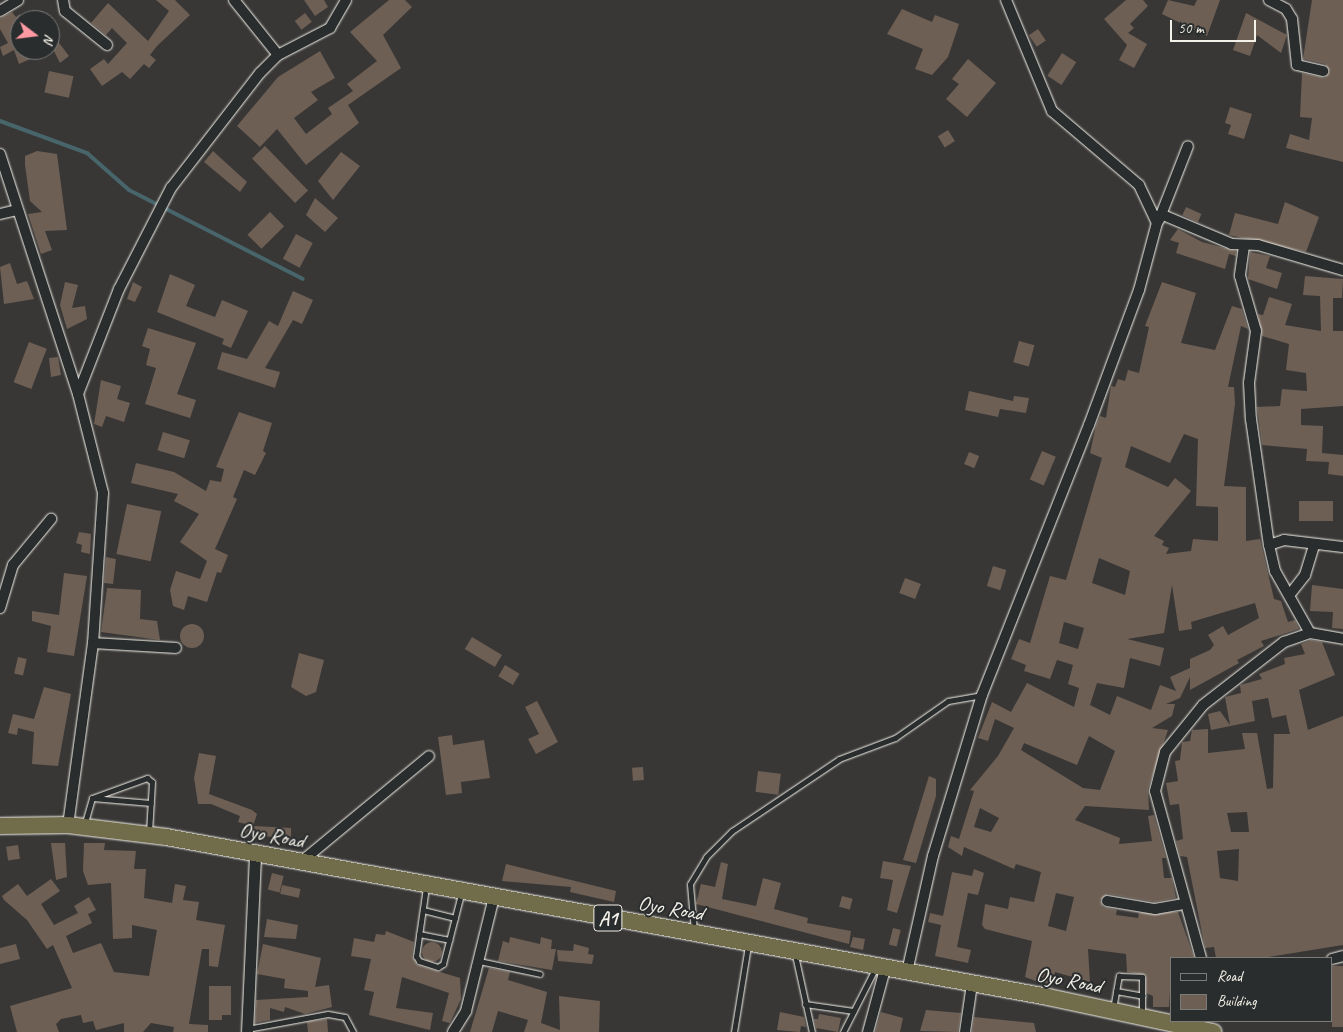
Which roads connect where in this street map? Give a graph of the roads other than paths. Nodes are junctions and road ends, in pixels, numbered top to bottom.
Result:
1 (18, 0) edge
2 (63, 0) edge
3 (234, 0) edge
4 (346, 0) edge
5 (1006, 0) edge
6 (1269, 0) edge
7 (0, 11) edge
8 (107, 45) dead end
9 (278, 55) junction
10 (1323, 71) dead end
11 (1188, 146) dead end
12 (0, 154) edge
13 (17, 210) junction
14 (0, 214) edge
15 (1160, 219) junction
16 (1244, 246) junction
17 (1343, 270) edge
18 (78, 394) junction
19 (51, 519) dead end
20 (1269, 545) junction
21 (1314, 545) junction
22 (1343, 547) edge
23 (1291, 593) junction
24 (0, 608) edge
25 (1310, 633) junction
26 (1343, 639) edge
27 (93, 643) junction
28 (176, 648) dead end
29 (982, 695) junction
30 (429, 756) dead end
31 (92, 798) junction
32 (151, 803) junction
33 (0, 826) edge
34 (76, 826) junction
35 (149, 835) junction
36 (255, 854) junction
37 (301, 862) junction
38 (426, 885) junction
39 (462, 891) junction
40 (494, 897) junction
41 (1107, 901) dead end
42 (1184, 904) junction
43 (422, 910) junction
44 (455, 918) junction
45 (419, 934) junction
46 (694, 934) junction
47 (449, 940) junction
48 (749, 944) junction
49 (795, 952) junction
50 (1202, 957) edge
51 (479, 960) junction
52 (881, 968) junction
53 (907, 972) junction
54 (540, 974) dead end
55 (972, 984) junction
56 (1116, 991) junction
57 (1143, 996) junction
58 (805, 1004) junction
59 (1112, 1010) junction
60 (854, 1011) junction
61 (1142, 1016) junction
62 (247, 1030) edge
63 (353, 1032) edge
64 (453, 1032) edge
65 (734, 1032) edge
66 (812, 1032) edge
67 (843, 1032) edge
68 (868, 1032) edge
69 (966, 1032) edge
70 (1214, 1032) edge

1 - 7 street
2 - 8 street
3 - 9 street
4 - 9 street
5 - 15 street
6 - 10 street
9 - 18 street
11 - 15 street
12 - 13 street
13 - 14 street
13 - 18 street
15 - 16 street
15 - 29 street
16 - 17 street
16 - 20 street
18 - 27 street
19 - 24 street
20 - 21 street
20 - 23 street
21 - 22 street
21 - 23 street
23 - 25 street
25 - 26 street
25 - 42 street
27 - 28 street
27 - 34 street
29 - 46 lane
29 - 53 street
30 - 37 street
31 - 32 lane
31 - 32 lane
31 - 34 lane
32 - 35 lane
33 - 34 highway, Oyo Road / A1
34 - 35 highway, Oyo Road / A1
35 - 36 highway, Oyo Road / A1
36 - 37 highway, Oyo Road / A1
36 - 62 street
37 - 38 highway, Oyo Road / A1
38 - 39 highway, Oyo Road / A1
38 - 43 lane
39 - 40 highway, Oyo Road / A1
39 - 44 lane
40 - 46 highway, Oyo Road / A1
40 - 51 street
41 - 42 street
42 - 50 street
43 - 44 lane
43 - 45 lane
44 - 47 lane
45 - 47 lane
45 - 47 lane
46 - 48 highway, Oyo Road / A1
48 - 49 highway, Oyo Road / A1
48 - 65 lane
49 - 52 highway, Oyo Road / A1
49 - 58 lane
51 - 54 lane
51 - 64 street
52 - 53 highway, Oyo Road / A1
52 - 60 lane
52 - 68 street
53 - 55 highway, Oyo Road / A1
55 - 59 highway, Oyo Road / A1
55 - 69 street
56 - 57 lane
56 - 57 lane
56 - 59 lane
57 - 61 lane
58 - 60 lane
58 - 66 lane
59 - 61 highway, Oyo Road / A1
60 - 67 lane
61 - 70 highway, Oyo Road / A1
62 - 63 lane

